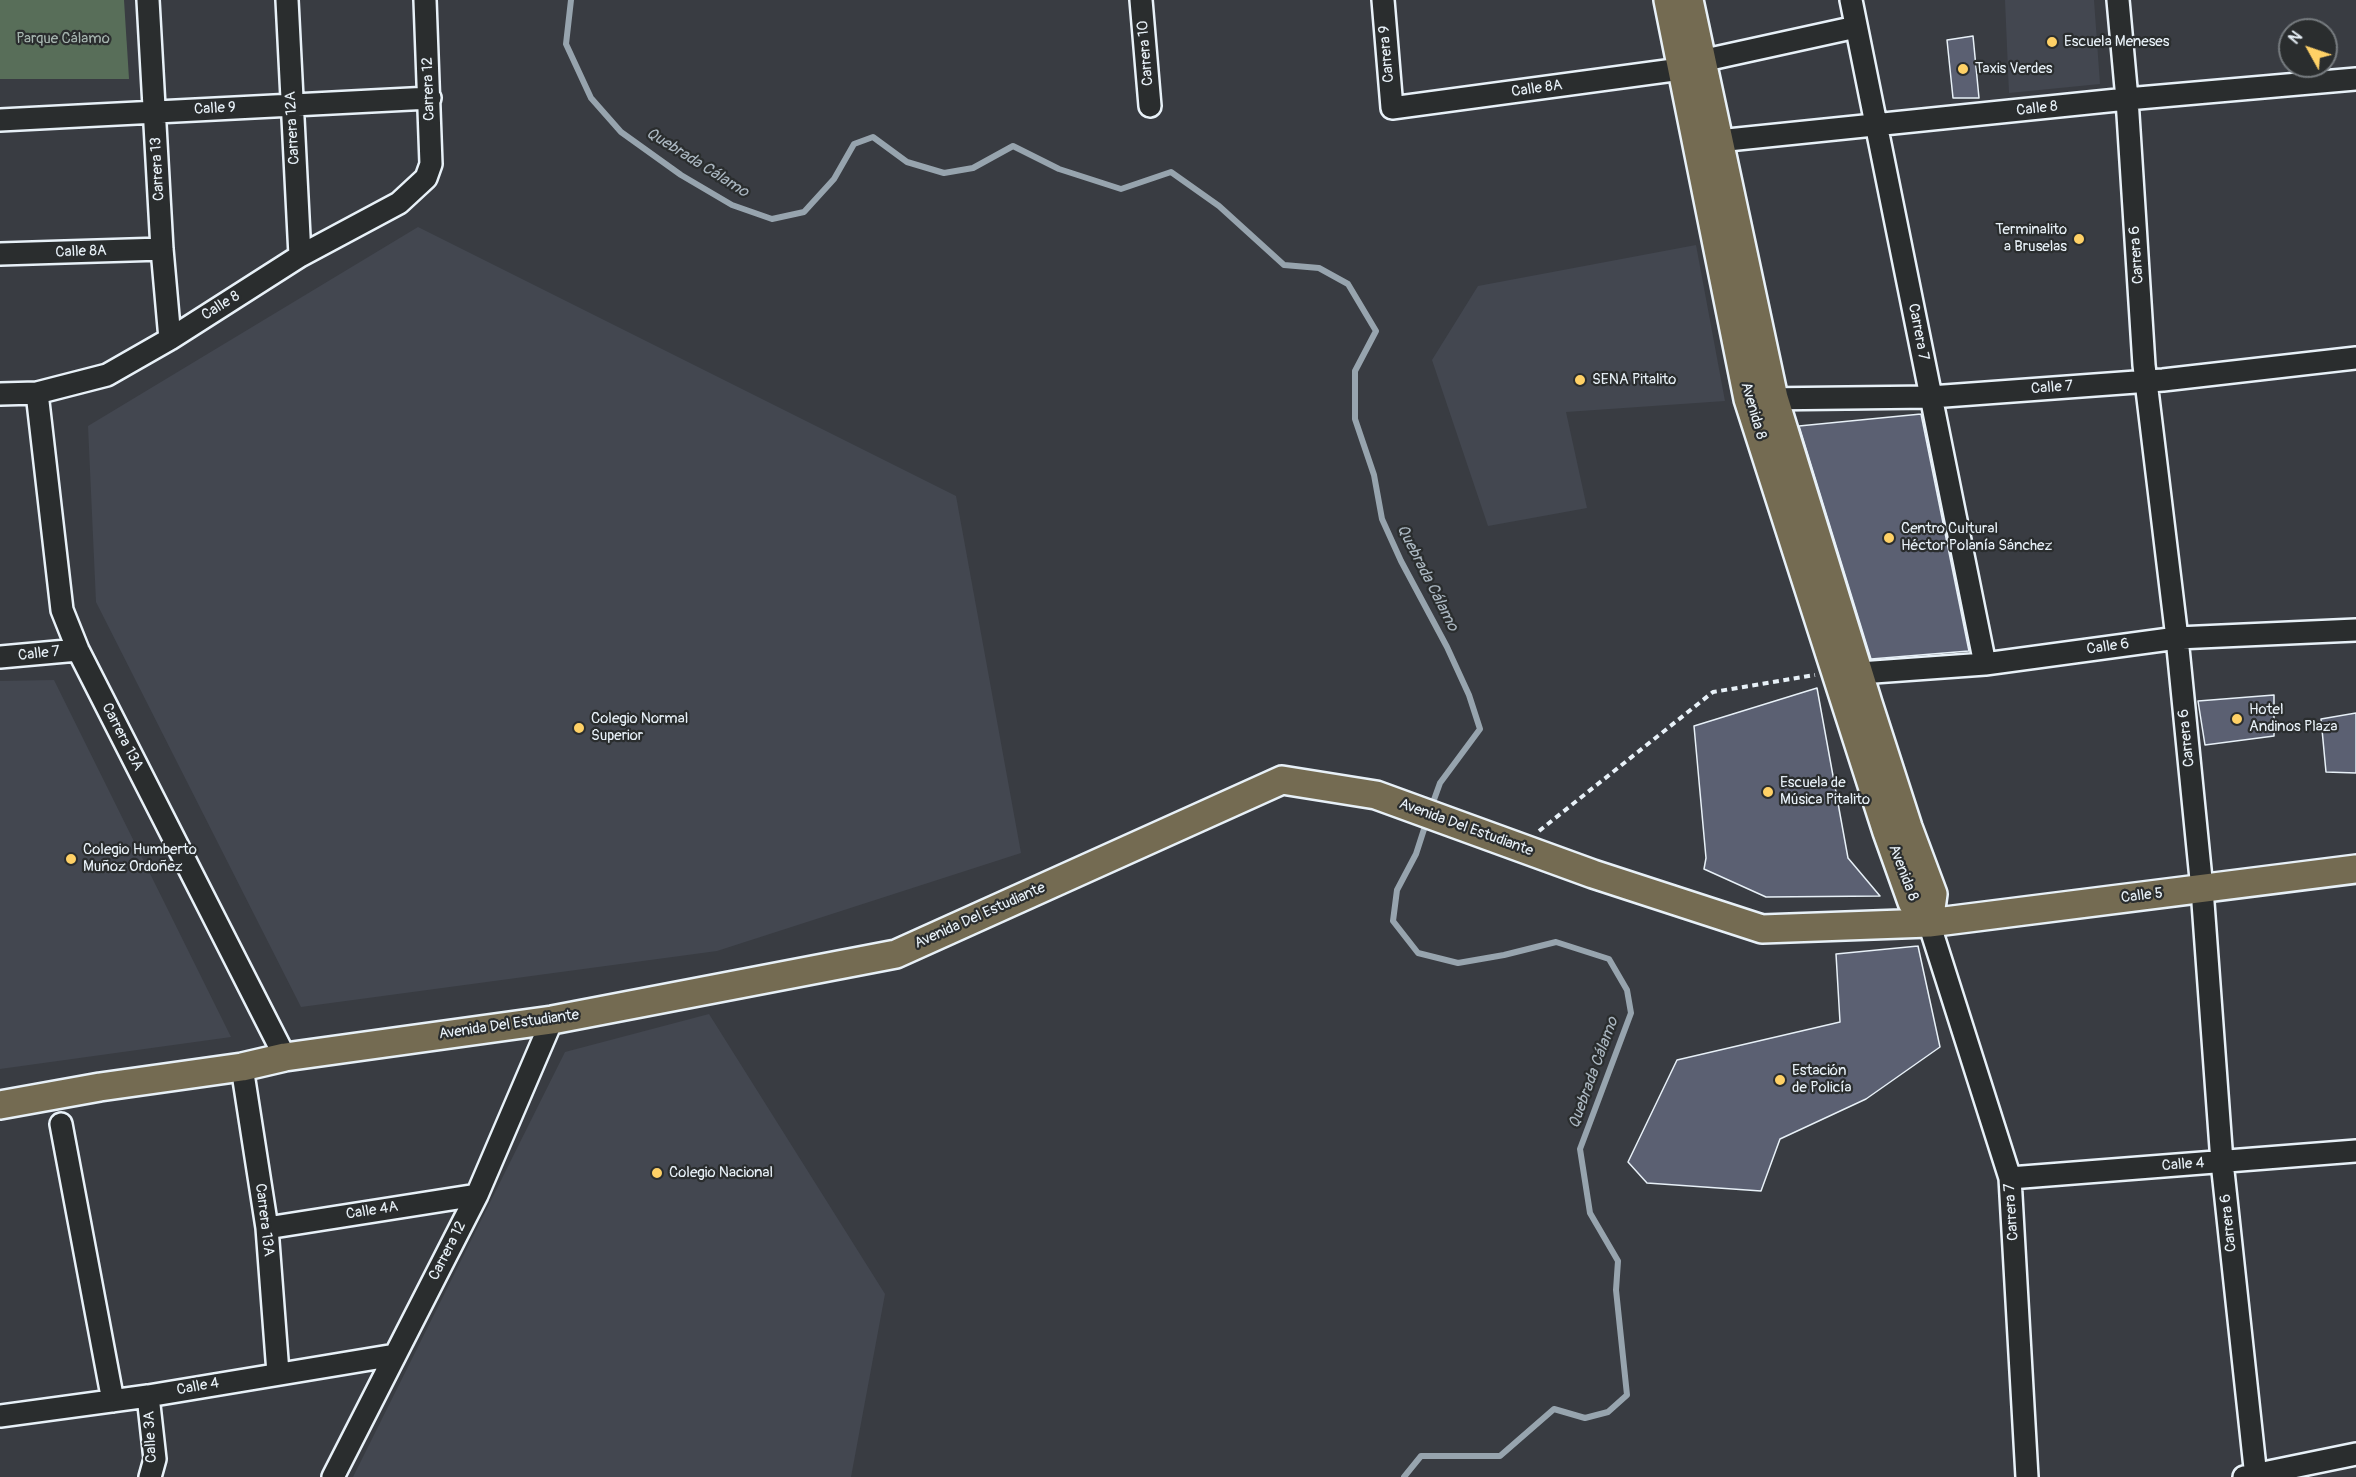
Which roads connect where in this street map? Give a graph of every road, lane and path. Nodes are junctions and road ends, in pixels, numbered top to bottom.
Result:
1 (148, 0) edge
2 (287, 0) edge
3 (425, 0) edge
4 (1141, 0) edge
5 (1383, 0) edge
6 (1668, 0) edge
7 (1689, 0) edge
8 (1851, 0) edge
9 (2118, 0) edge
10 (1856, 27) junction
11 (1691, 65) junction
12 (2356, 79) edge
13 (430, 98) junction
14 (2127, 99) junction
15 (292, 105) junction
16 (1150, 106) dead end
17 (1392, 108) joint
18 (156, 112) junction
19 (0, 120) edge
20 (1876, 125) junction
21 (1718, 141) junction
22 (426, 178) joint
23 (162, 249) junction
24 (0, 254) edge
25 (300, 256) junction
26 (170, 339) junction
27 (2356, 358) edge
28 (2146, 381) junction
29 (37, 393) junction
30 (0, 394) edge
31 (1931, 397) junction
32 (1774, 398) junction
33 (1748, 399) junction
34 (2356, 630) edge
35 (2177, 638) junction
36 (78, 650) junction
37 (0, 657) edge
38 (1985, 664) junction
39 (1845, 674) junction
40 (1520, 847) junction
41 (2356, 869) edge
42 (2202, 889) junction
43 (1929, 923) junction
44 (552, 1020) junction
45 (285, 1057) junction
46 (242, 1067) junction
47 (0, 1105) edge
48 (61, 1124) dead end
49 (2356, 1151) edge
50 (2222, 1162) junction
51 (2010, 1178) junction
52 (477, 1195) junction
53 (267, 1228) junction
54 (395, 1354) junction
55 (278, 1373) junction
56 (148, 1396) junction
57 (113, 1401) junction
58 (0, 1416) edge
59 (2356, 1454) edge
60 (2252, 1476) edge
61 (150, 1477) edge
62 (333, 1477) edge
63 (2027, 1477) edge

1 - 18 street, Carrera 13
2 - 15 street, Carrera 12A
3 - 13 street, Carrera 12
4 - 16 street, Carrera 10
5 - 17 street, Carrera 9
6 - 11 main road, Avenida 8
7 - 11 main road, Avenida 8
8 - 10 street, Carrera 7
9 - 14 street, Carrera 6
10 - 11 street, Calle 8A
10 - 20 street, Carrera 7
11 - 17 street, Calle 8A
11 - 21 main road, Avenida 8
11 - 33 main road, Avenida 8
12 - 14 street, Calle 8
13 - 15 street, Calle 9
13 - 22 street, Carrera 12
14 - 20 street, Calle 8
14 - 28 street, Carrera 6
15 - 18 street, Calle 9
15 - 25 street, Carrera 12A
18 - 19 street, Calle 9
18 - 23 street, Carrera 13
20 - 21 street, Calle 8
20 - 31 street, Carrera 7
21 - 32 main road, Avenida 8
22 - 25 street, Calle 8
23 - 24 street, Calle 8A
23 - 26 street, Carrera 13
25 - 26 street, Calle 8
26 - 29 street, Calle 8
27 - 28 street, Calle 7
28 - 31 street, Calle 7
28 - 35 street, Carrera 6
29 - 30 street, Calle 8
29 - 36 street, Carrera 13A
31 - 32 street, Calle 7
31 - 38 street, Carrera 7
32 - 33 street, Calle 7
32 - 39 main road, Avenida 8
33 - 39 main road, Avenida 8
34 - 35 street, Calle 6
35 - 38 street, Calle 6
35 - 42 street, Carrera 6
36 - 37 street, Calle 7
36 - 45 street, Carrera 13A
38 - 39 street, Calle 6
39 - 40 path
39 - 43 main road, Avenida 8
40 - 43 main road, Avenida Del Estudiante
40 - 44 main road, Avenida Del Estudiante
41 - 42 main road, Calle 5
42 - 43 main road, Calle 5
42 - 50 street, Carrera 6
43 - 51 street, Carrera 7
44 - 45 main road, Avenida Del Estudiante
44 - 52 street, Carrera 12
45 - 46 main road, Avenida Del Estudiante
46 - 47 main road, Avenida Del Estudiante
46 - 53 street, Carrera 13A
48 - 57 street
49 - 50 street, Calle 4
50 - 51 street, Calle 4
50 - 60 street, Carrera 6
51 - 63 street, Carrera 7
52 - 53 street, Calle 4A
52 - 54 street, Carrera 12
53 - 55 street, Carrera 13A
54 - 55 street, Calle 4
54 - 62 street, Carrera 12
55 - 56 street, Calle 4
56 - 57 street, Calle 4
56 - 61 street, Calle 3A
57 - 58 street, Calle 4
59 - 60 street

